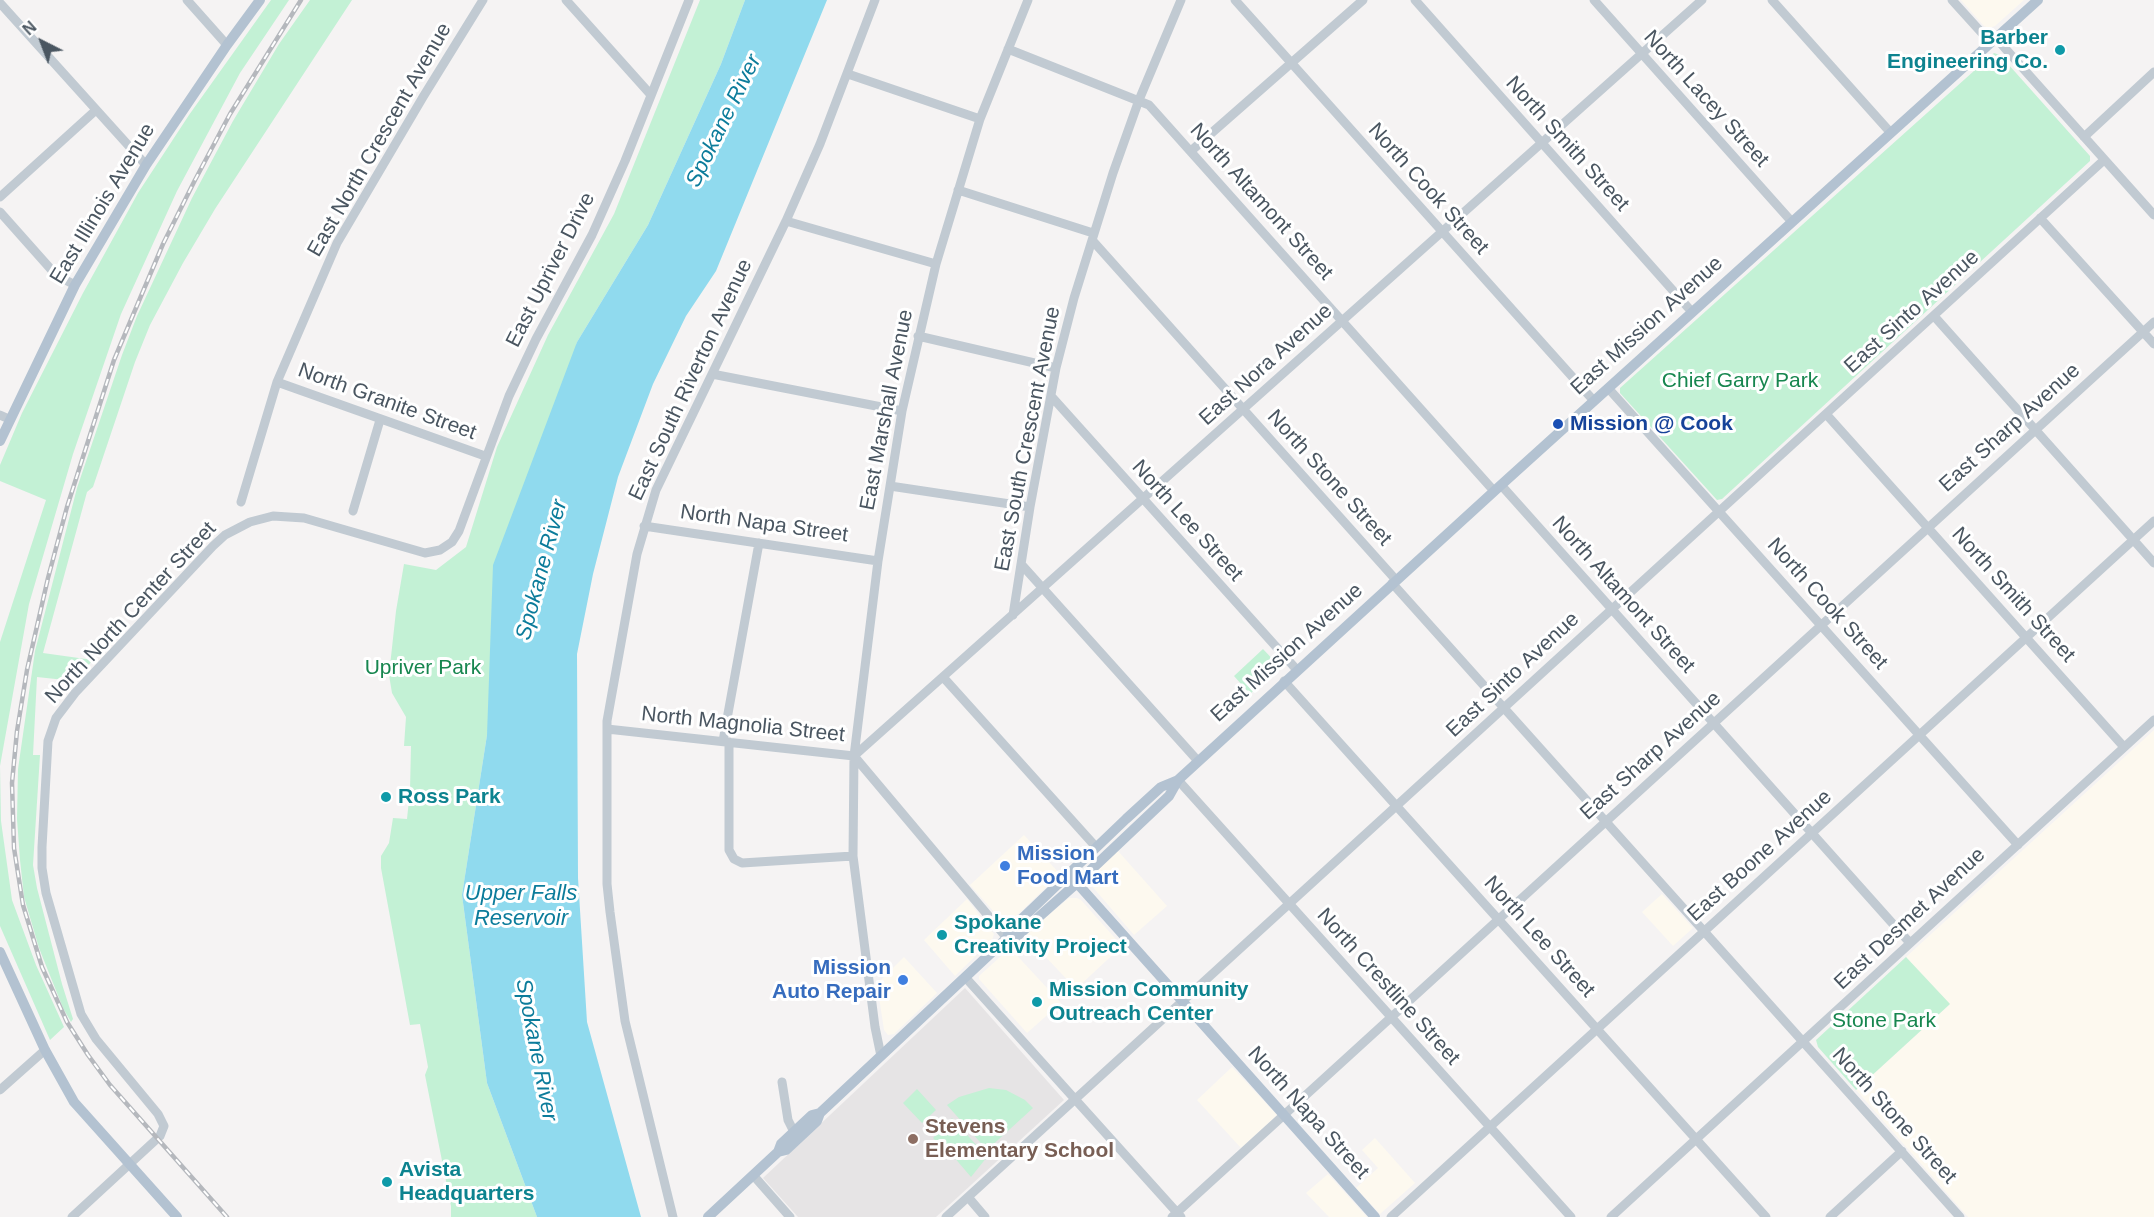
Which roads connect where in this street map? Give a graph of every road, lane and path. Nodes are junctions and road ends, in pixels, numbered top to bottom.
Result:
1 (187, 0) edge
2 (260, 0) edge
3 (483, 0) edge
4 (566, 0) edge
5 (689, 0) edge
6 (875, 0) edge
7 (1028, 0) edge
8 (1181, 0) edge
9 (1235, 0) edge
10 (1363, 0) edge
11 (1415, 0) edge
12 (1594, 0) edge
13 (1702, 0) edge
14 (1772, 0) edge
15 (1952, 0) edge
16 (2038, 0) edge
17 (0, 3) edge
18 (1993, 40) junction
19 (227, 45) junction
20 (1008, 49) junction
21 (1642, 54) junction
22 (1292, 63) junction
23 (2154, 72) edge
24 (848, 74) junction
25 (651, 95) junction
26 (1139, 100) junction
27 (96, 110) junction
28 (980, 119) junction
29 (1890, 132) junction
30 (2084, 137) junction
31 (1542, 142) junction
32 (1191, 151) junction
33 (2104, 160) junction
34 (146, 165) junction
35 (958, 190) junction
36 (0, 197) edge
37 (0, 212) edge
38 (2154, 216) edge
39 (2040, 218) junction
40 (786, 221) junction
41 (1792, 222) junction
42 (1442, 231) junction
43 (1093, 236) junction
44 (936, 264) junction
45 (75, 285) junction
46 (1692, 312) junction
47 (1934, 316) junction
48 (1342, 321) junction
49 (2154, 322) edge
50 (2143, 332) junction
51 (918, 336) junction
52 (2154, 344) edge
53 (1056, 368) junction
54 (712, 374) junction
55 (278, 382) junction
56 (1608, 388) junction
57 (1051, 396) junction
58 (1593, 401) junction
59 (1243, 409) junction
60 (902, 411) junction
61 (1826, 414) junction
62 (5, 417) edge
63 (380, 420) junction
64 (2035, 430) junction
65 (0, 441) edge
66 (485, 456) junction
67 (890, 486) junction
68 (1497, 488) junction
69 (1143, 499) junction
70 (241, 502) dead end
71 (1030, 507) junction
72 (353, 511) dead end
73 (1719, 512) junction
74 (2154, 521) edge
75 (644, 526) junction
76 (1928, 527) junction
77 (2133, 540) junction
78 (759, 543) junction
79 (440, 550) joint
80 (878, 561) junction
81 (2154, 563) edge
82 (1021, 564) junction
83 (1394, 582) junction
84 (1043, 588) junction
85 (1612, 609) junction
86 (1013, 615) junction
87 (1821, 625) junction
88 (2027, 637) junction
89 (1297, 670) junction
90 (943, 677) junction
91 (1284, 681) junction
92 (1505, 708) junction
93 (2154, 720) edge
94 (1713, 723) junction
95 (607, 729) junction
96 (1920, 735) junction
97 (726, 742) junction
98 (2124, 747) junction
99 (854, 756) junction
100 (1198, 761) junction
101 (1178, 780) junction
102 (1397, 806) junction
103 (1606, 821) junction
104 (1812, 833) junction
105 (2018, 845) junction
106 (1096, 847) junction
107 (854, 856) junction
108 (1068, 873) junction
109 (1077, 883) junction
110 (1289, 903) junction
111 (1499, 919) junction
112 (1705, 931) junction
113 (1007, 938) junction
114 (0, 941) edge
115 (1910, 944) junction
116 (2, 955) edge
117 (965, 977) junction
118 (1183, 1002) junction
119 (1391, 1018) junction
120 (1599, 1029) junction
121 (1804, 1042) junction
122 (45, 1050) junction
123 (881, 1056) junction
124 (782, 1082) dead end
125 (0, 1090) edge
126 (1075, 1100) junction
127 (820, 1113) junction
128 (1285, 1115) junction
129 (1490, 1127) junction
130 (794, 1132) junction
131 (1697, 1138) junction
132 (1902, 1151) junction
133 (778, 1152) junction
134 (130, 1165) junction
135 (753, 1175) junction
136 (968, 1197) junction
137 (1177, 1216) edge
138 (72, 1217) edge
139 (177, 1217) edge
140 (673, 1217) edge
141 (708, 1217) edge
142 (790, 1217) edge
143 (946, 1217) edge
144 (985, 1217) edge
145 (1375, 1217) edge
146 (1391, 1217) edge
147 (1571, 1217) edge
148 (1611, 1217) edge
149 (1766, 1217) edge
150 (1830, 1217) edge
151 (1960, 1217) edge

1 - 19 street
2 - 19 main road, East Illinois Avenue
3 - 55 street, East North Crescent Avenue
4 - 25 street
5 - 25 street, East Upriver Drive
6 - 24 street, East South Riverton Avenue
7 - 20 street, East Marshall Avenue
8 - 26 street, East South Crescent Avenue
9 - 22 street, North Cook Street
10 - 22 street
11 - 31 street, North Smith Street
12 - 21 street, North Lacey Street
13 - 21 street, East Nora Avenue
14 - 29 street
15 - 18 street
16 - 18 main road, East Mission Avenue
17 - 27 street
18 - 29 main road, East Mission Avenue
18 - 30 street
19 - 34 main road, East Illinois Avenue
20 - 26 street, North Altamont Street
20 - 28 street, East Marshall Avenue
21 - 31 street, East Nora Avenue
21 - 41 street, North Lacey Street
22 - 32 street
22 - 42 street, North Cook Street
23 - 30 street
24 - 28 street
24 - 40 street, East South Riverton Avenue
25 - 66 street, East Upriver Drive
26 - 32 street, North Altamont Street
26 - 43 street, East South Crescent Avenue
27 - 34 street
27 - 36 street
28 - 35 street, East Marshall Avenue
29 - 41 main road, East Mission Avenue
30 - 33 street
31 - 42 street, East Nora Avenue
31 - 46 street, North Smith Street
32 - 48 street, North Altamont Street
33 - 38 street
33 - 39 street, East Sinto Avenue
34 - 45 main road, East Illinois Avenue
35 - 43 street
35 - 44 street, East Marshall Avenue
37 - 45 street
39 - 47 street, East Sinto Avenue
39 - 50 street
40 - 44 street
40 - 54 street, East South Riverton Avenue
41 - 46 main road, East Mission Avenue
42 - 48 street, East Nora Avenue
42 - 58 street, North Cook Street
43 - 53 street, East South Crescent Avenue
43 - 59 street, North Stone Street
44 - 51 street, East Marshall Avenue
45 - 62 main road, East Illinois Avenue
46 - 56 main road, East Mission Avenue
47 - 61 street, East Sinto Avenue
47 - 64 street
48 - 59 street, East Nora Avenue
48 - 68 street, North Altamont Street
49 - 50 street, East Sharp Avenue
50 - 52 street
50 - 64 street, East Sharp Avenue
51 - 53 street
51 - 60 street, East Marshall Avenue
53 - 57 street, East South Crescent Avenue
54 - 60 street
54 - 75 street, East South Riverton Avenue
55 - 63 street, North Granite Street
55 - 70 street, East North Crescent Avenue
56 - 58 main road, East Mission Avenue
56 - 73 street, North Cook Street
57 - 69 street, North Lee Street
57 - 71 street, East South Crescent Avenue
58 - 68 main road, East Mission Avenue
59 - 69 street, East Nora Avenue
59 - 83 street, North Stone Street
60 - 67 street, East Marshall Avenue
61 - 73 street, East Sinto Avenue
61 - 76 street, North Smith Street
62 - 65 main road, East Illinois Avenue
63 - 66 street, North Granite Street
63 - 72 street
64 - 76 street, East Sharp Avenue
64 - 77 street
66 - 79 street, East Upriver Drive
67 - 71 street
67 - 80 street, East Marshall Avenue
68 - 83 main road, East Mission Avenue
68 - 85 street, North Altamont Street
69 - 84 street, East Nora Avenue
69 - 89 street, North Lee Street
71 - 82 street, East South Crescent Avenue
73 - 85 street, East Sinto Avenue
73 - 87 street, North Cook Street
74 - 77 street, East Boone Avenue
75 - 78 street, North Napa Street
75 - 95 street, East South Riverton Avenue
76 - 87 street, East Sharp Avenue
76 - 88 street, North Smith Street
77 - 81 street
77 - 88 street, East Boone Avenue
78 - 80 street, North Napa Street
78 - 97 street
79 - 134 street, North North Center Street
80 - 99 street, East Marshall Avenue
82 - 84 street
82 - 86 street, East South Crescent Avenue
83 - 89 main road, East Mission Avenue
83 - 92 street, North Stone Street
84 - 86 street, East Nora Avenue
84 - 100 street
85 - 92 street, East Sinto Avenue
85 - 94 street, North Altamont Street
86 - 90 street, East Nora Avenue
87 - 94 street, East Sharp Avenue
87 - 96 street, North Cook Street
88 - 96 street, East Boone Avenue
88 - 98 street, North Smith Street
89 - 91 main road, East Mission Avenue
90 - 99 street, East Nora Avenue
90 - 106 street
91 - 100 main road, East Mission Avenue
91 - 102 street, North Lee Street
92 - 102 street, East Sinto Avenue
92 - 103 street, North Stone Street
93 - 98 street, East Desmet Avenue
94 - 103 street, East Sharp Avenue
94 - 104 street, North Altamont Street
95 - 97 street, North Magnolia Street
95 - 140 street, East South Riverton Avenue
96 - 104 street, East Boone Avenue
96 - 105 street, North Cook Street
97 - 99 street, North Magnolia Street
97 - 107 street
98 - 105 street, East Desmet Avenue
99 - 107 street, East Marshall Avenue
99 - 113 street, North Magnolia Street
100 - 101 main road, East Mission Avenue
101 - 106 main road, East Mission Avenue
101 - 109 main road, East Mission Avenue
101 - 110 street, North Crestline Street
102 - 110 street, East Sinto Avenue
102 - 111 street, North Lee Street
103 - 111 street, East Sharp Avenue
103 - 112 street, North Stone Street
104 - 112 street, East Boone Avenue
104 - 115 street, North Altamont Street
105 - 115 street, East Desmet Avenue
106 - 108 main road, East Mission Avenue
107 - 123 street, East Marshall Avenue
108 - 109 main road, North Napa Street
108 - 113 main road, East Mission Avenue
109 - 113 main road, East Mission Avenue
109 - 118 main road, North Napa Street
110 - 118 street, East Sinto Avenue
110 - 119 street, North Crestline Street
111 - 119 street, East Sharp Avenue
111 - 120 street, North Lee Street
112 - 120 street, East Boone Avenue
112 - 121 street, North Stone Street
113 - 117 main road, East Mission Avenue
114 - 116 main road
115 - 121 street, East Desmet Avenue
116 - 122 main road
117 - 123 main road, East Mission Avenue
117 - 126 street
118 - 126 street, East Sinto Avenue
118 - 128 main road, North Napa Street
119 - 128 street, East Sharp Avenue
119 - 129 street, North Crestline Street
120 - 129 street, East Boone Avenue
120 - 131 street, North Lee Street
121 - 131 street, East Desmet Avenue
121 - 132 street, North Stone Street
122 - 125 street
122 - 134 main road
123 - 127 main road, East Mission Avenue
124 - 130 street
126 - 136 street, East Sinto Avenue
126 - 137 street
127 - 130 main road, East Mission Avenue
127 - 133 main road, East Mission Avenue
128 - 137 street, East Sharp Avenue
128 - 145 main road, North Napa Street
129 - 146 street, East Boone Avenue
129 - 147 street, North Crestline Street
130 - 133 main road, East Mission Avenue
131 - 148 street, East Desmet Avenue
131 - 149 street, North Lee Street
132 - 150 street
132 - 151 street, North Stone Street
133 - 135 main road, East Mission Avenue
134 - 138 street
134 - 139 main road
135 - 141 main road, East Mission Avenue
135 - 142 street
136 - 143 street, East Sinto Avenue
136 - 144 street

